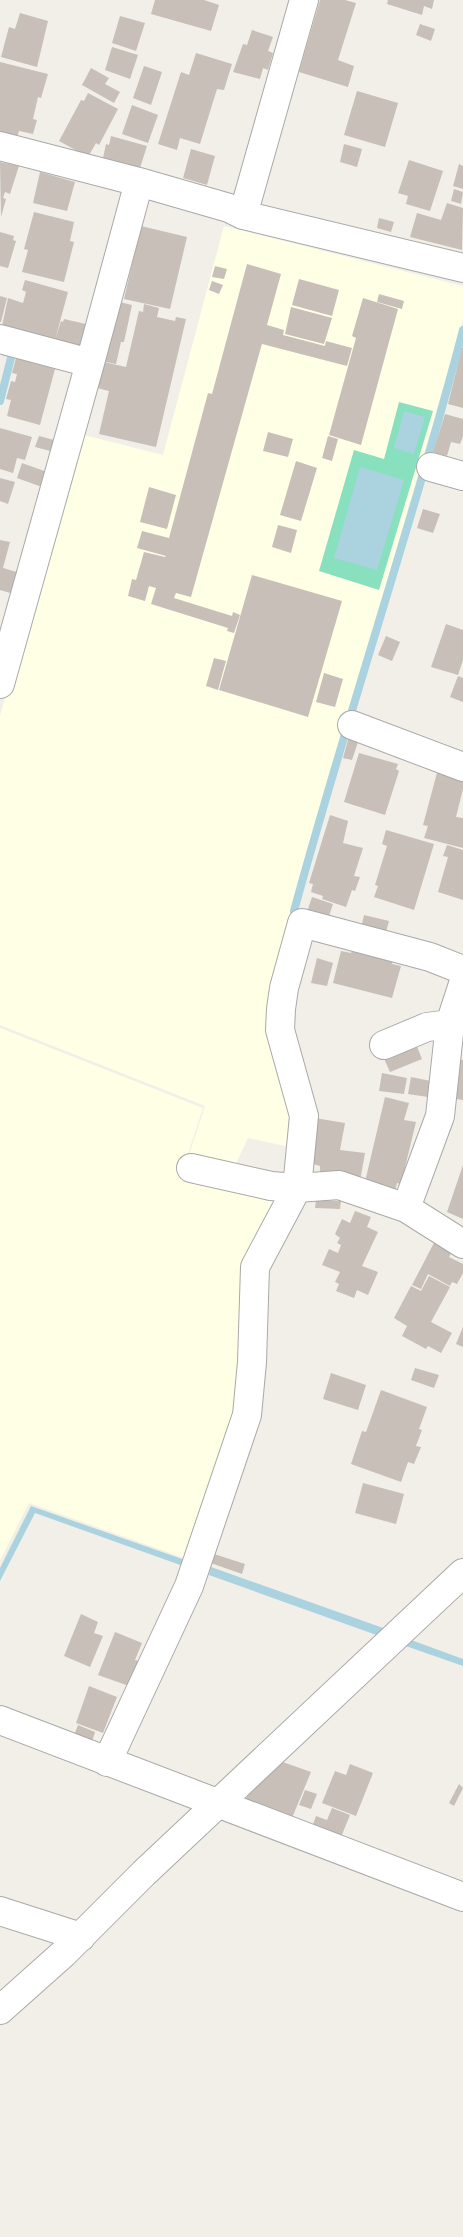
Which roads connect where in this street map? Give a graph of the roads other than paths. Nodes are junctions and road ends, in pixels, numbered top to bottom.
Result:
1 (304, 0) edge
2 (0, 146) edge
3 (139, 182) junction
4 (243, 215) junction
5 (463, 268) edge
6 (0, 339) edge
7 (90, 363) junction
8 (431, 467) dead end
9 (463, 476) edge
10 (0, 684) edge
11 (352, 725) dead end
12 (463, 767) edge
13 (463, 970) edge
14 (463, 984) edge
15 (454, 1035) edge
16 (384, 1045) dead end
17 (191, 1168) dead end
18 (297, 1188) junction
19 (406, 1208) junction
20 (463, 1244) edge
21 (463, 1572) edge
22 (0, 1720) edge
23 (107, 1762) junction
24 (218, 1803) junction
25 (463, 1897) edge
26 (0, 1911) edge
27 (81, 1937) junction
28 (0, 2010) edge

1 - 4 street
2 - 3 street
3 - 4 street
3 - 7 street
4 - 5 street
6 - 7 street
7 - 10 street
8 - 9 street
11 - 12 street
13 - 18 street
14 - 15 street
15 - 16 street
15 - 19 street
17 - 18 street
18 - 19 street
18 - 23 street
19 - 20 street
21 - 24 street
22 - 23 street
23 - 24 street
24 - 25 street
24 - 27 street
26 - 27 street
27 - 28 street

